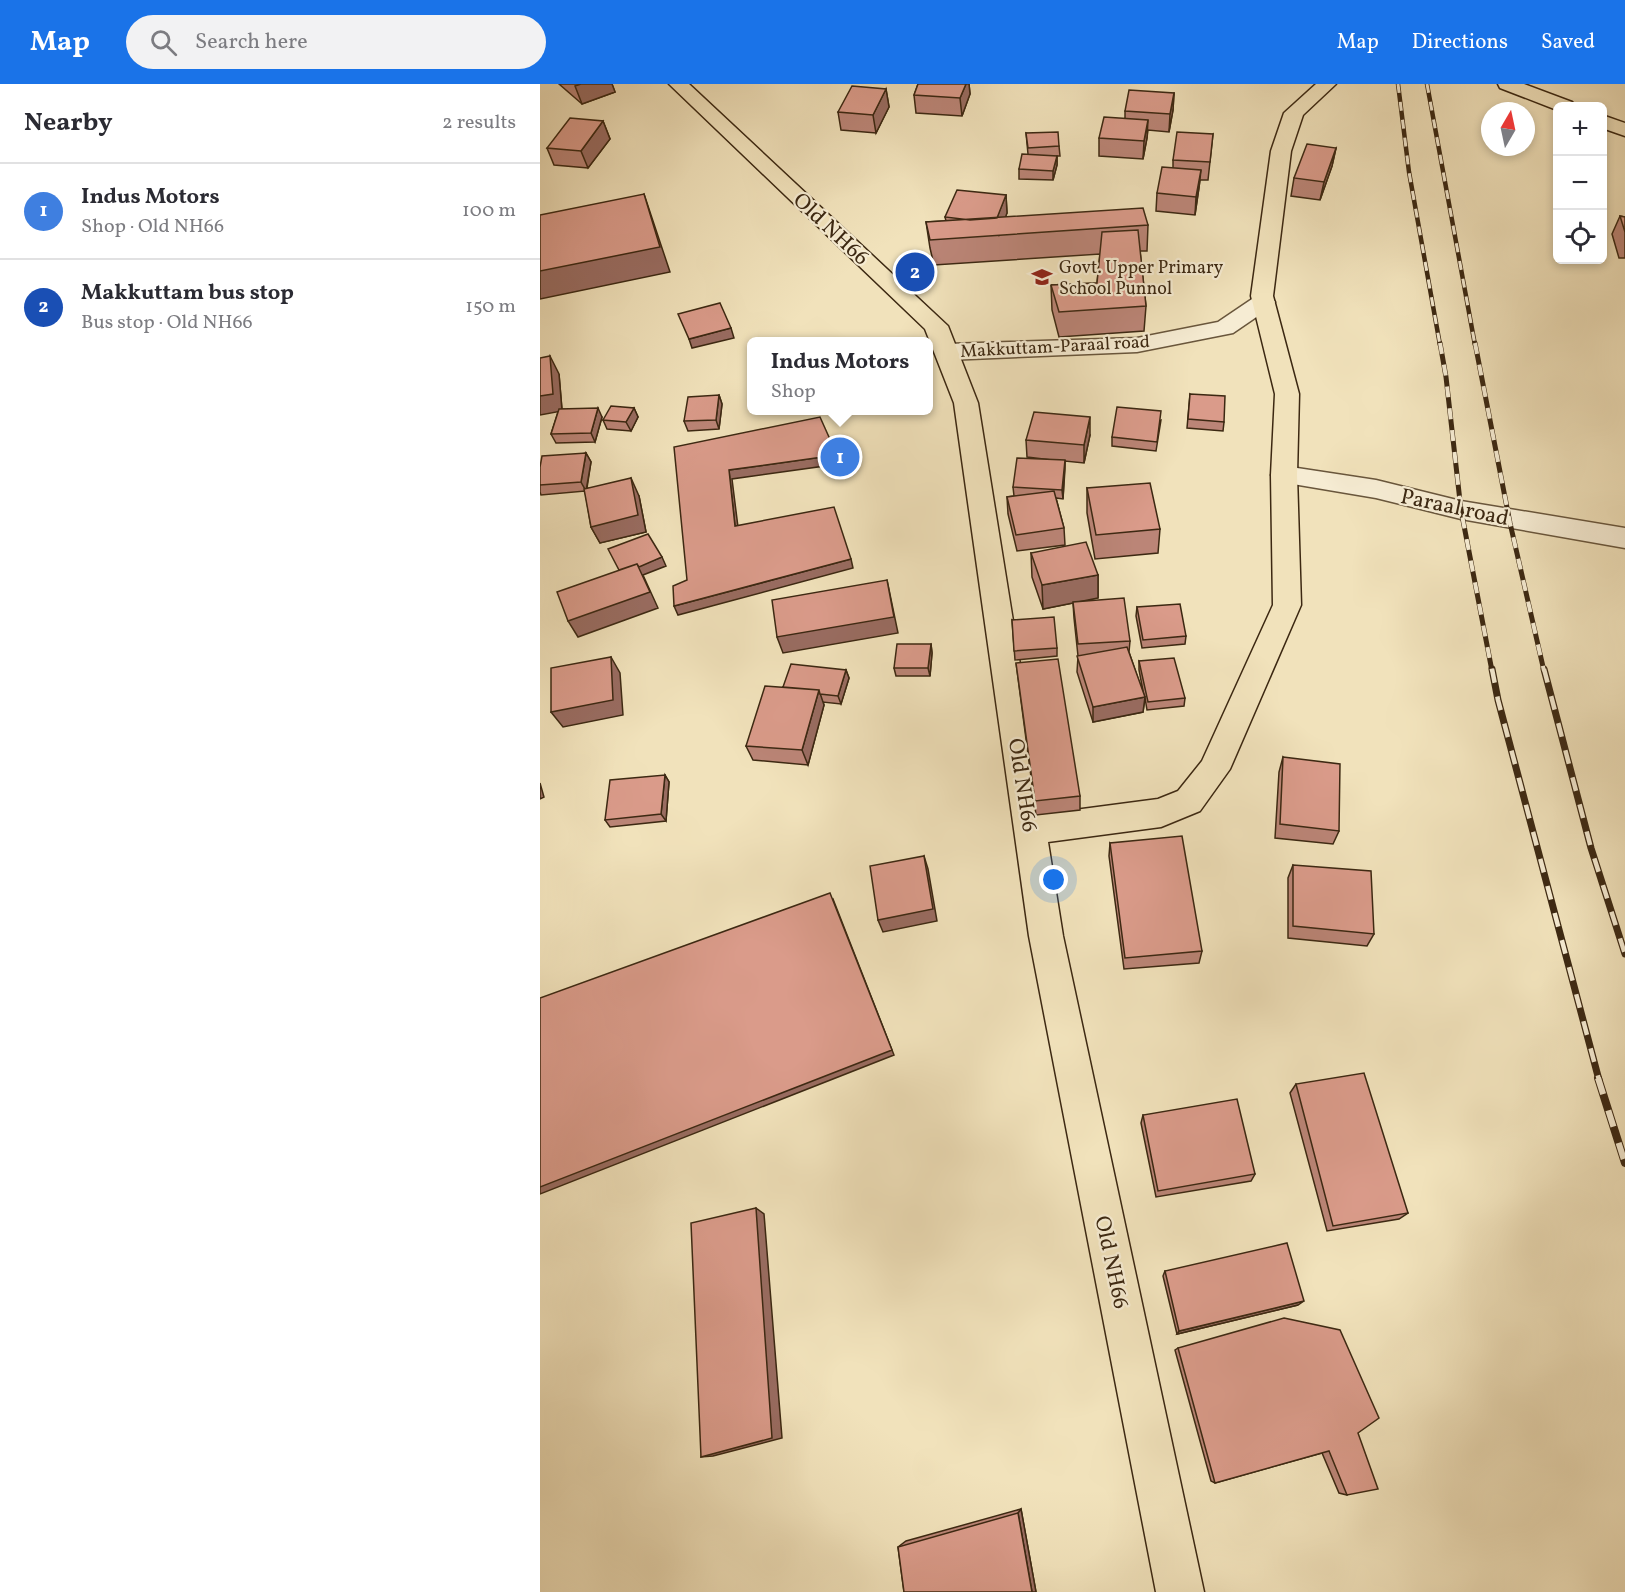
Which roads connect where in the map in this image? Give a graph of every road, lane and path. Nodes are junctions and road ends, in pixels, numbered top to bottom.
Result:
1 (678, 84) edge
2 (1327, 84) edge
3 (1507, 84) edge
4 (1554, 102) edge
5 (1607, 123) edge
6 (1625, 130) edge
7 (1263, 302) junction
8 (946, 352) junction
9 (1284, 475) junction
10 (1625, 538) edge
11 (1031, 830) junction
12 (1180, 1592) edge

1 - 8 main road, Old NH66
2 - 7 main road
3 - 4 main road
5 - 6 main road
7 - 8 street, Makkuttam-Paraal road
7 - 9 main road
8 - 11 main road, Old NH66
9 - 10 street, Paraal road
9 - 11 main road
11 - 12 main road, Old NH66

